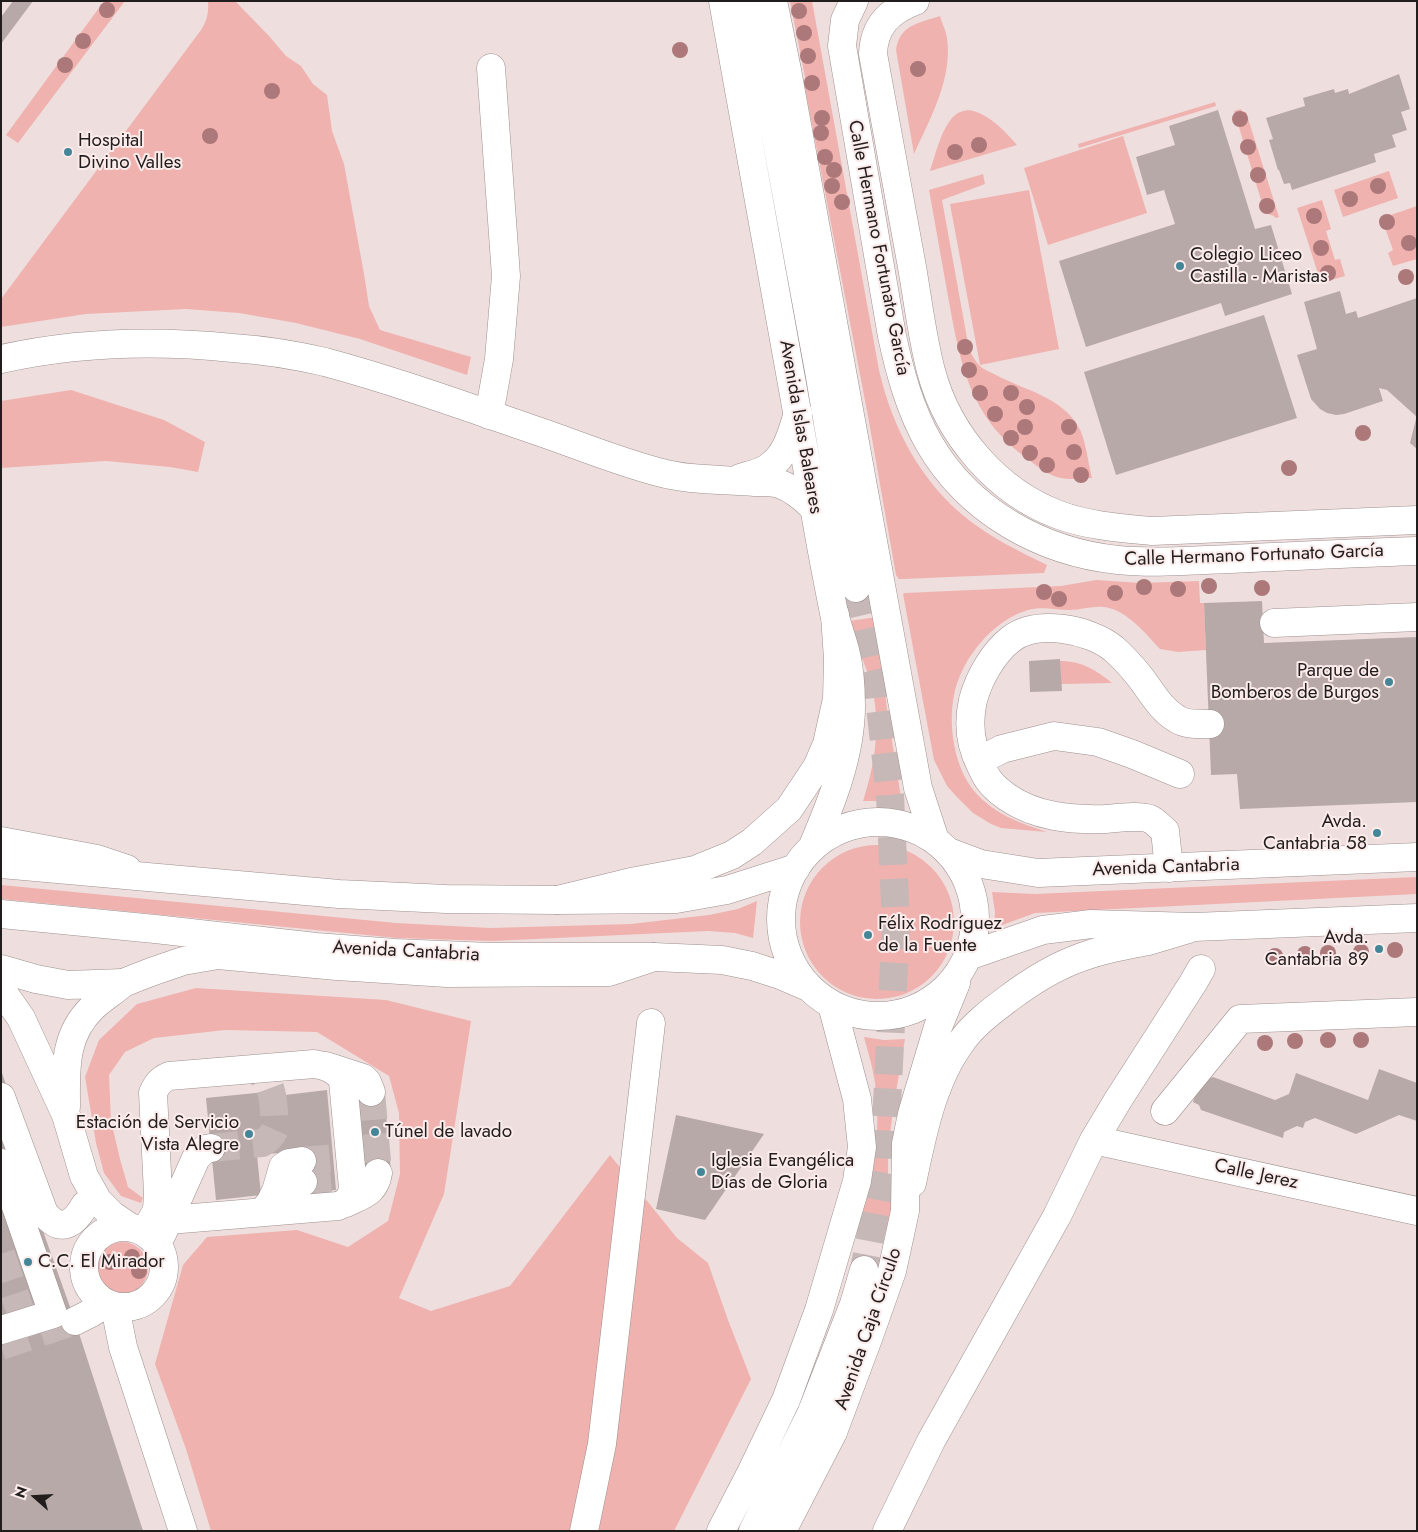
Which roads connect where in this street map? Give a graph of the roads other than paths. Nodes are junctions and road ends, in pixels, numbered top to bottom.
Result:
1 (723, 1) edge
2 (750, 1) edge
3 (773, 1) edge
4 (854, 1) edge
5 (915, 1) edge
6 (490, 68) dead end
7 (1, 359) edge
8 (798, 413) junction
9 (489, 415) junction
10 (734, 480) junction
11 (814, 508) junction
12 (1417, 520) edge
13 (1417, 551) edge
14 (856, 588) tunnel mouth
15 (835, 615) junction
16 (1417, 617) edge
17 (1274, 624) dead end
18 (1210, 724) dead end
19 (979, 761) junction
20 (1180, 774) dead end
21 (1, 841) edge
22 (942, 846) junction
23 (1417, 857) edge
24 (804, 858) junction
25 (1, 864) edge
26 (1169, 868) junction
27 (157, 879) junction
28 (557, 900) junction
29 (1, 914) edge
30 (1417, 918) edge
31 (1194, 927) junction
32 (654, 957) junction
33 (964, 964) junction
34 (1, 969) edge
35 (1201, 969) dead end
36 (123, 983) junction
37 (808, 987) junction
38 (1, 992) edge
39 (832, 1005) junction
40 (1417, 1012) edge
41 (651, 1023) dead end
42 (326, 1066) junction
43 (371, 1092) tunnel mouth
44 (1, 1097) edge
45 (1165, 1111) dead end
46 (66, 1115) junction
47 (1094, 1140) junction
48 (211, 1148) tunnel mouth
49 (1, 1163) edge
50 (343, 1169) junction
51 (302, 1172) tunnel mouth
52 (378, 1173) tunnel mouth
53 (84, 1176) junction
54 (269, 1202) junction
55 (85, 1205) junction
56 (1417, 1211) edge
57 (905, 1212) junction
58 (169, 1220) junction
59 (143, 1234) junction
60 (86, 1253) junction
61 (864, 1270) tunnel mouth
62 (119, 1306) junction
63 (76, 1321) tunnel mouth
64 (1, 1330) tunnel mouth
65 (183, 1531) edge
66 (584, 1531) edge
67 (721, 1531) edge
68 (753, 1531) edge
69 (782, 1531) edge
70 (887, 1531) edge

1 - 8 main road, Avenida Islas Baleares
2 - 14 main road, Avenida Islas Baleares
3 - 22 main road
4 - 13 main road, Calle Hermano Fortunato García
5 - 12 main road, Calle Hermano Fortunato García
6 - 9 main road
7 - 9 main road
8 - 10 main road
8 - 11 main road, Avenida Islas Baleares
9 - 10 main road
10 - 11 main road
11 - 15 main road, Avenida Islas Baleares
15 - 24 main road, Avenida Islas Baleares
15 - 28 main road
16 - 17 main road
18 - 19 main road
19 - 20 main road
19 - 26 main road
21 - 27 main road
22 - 24 main road, Avenida Cantabria
22 - 26 main road, Avenida Cantabria
22 - 33 main road, Avenida Caja Círculo
23 - 26 main road, Avenida Cantabria
24 - 28 main road
24 - 37 main road, Avenida Islas Baleares
25 - 27 main road
27 - 28 main road
29 - 32 main road, Avenida Cantabria
30 - 31 main road
31 - 33 main road
31 - 57 main road
32 - 36 main road
32 - 37 main road, Avenida Cantabria
33 - 39 main road
33 - 57 main road, Avenida Caja Círculo
34 - 36 main road
35 - 47 main road
36 - 46 main road
37 - 39 main road
38 - 46 main road
39 - 67 main road
40 - 45 main road
41 - 66 main road
42 - 43 main road
42 - 50 main road
42 - 59 main road
44 - 55 main road
46 - 53 main road
47 - 56 main road, Calle Jerez
47 - 70 main road
48 - 58 main road
49 - 64 main road
50 - 52 main road
50 - 54 main road
51 - 54 main road
53 - 55 main road
53 - 59 main road
54 - 58 main road
55 - 60 main road
57 - 69 main road, Avenida Caja Círculo
58 - 59 main road
59 - 60 main road
59 - 62 main road
60 - 62 main road
61 - 68 main road, Avenida Caja Círculo
62 - 63 main road
62 - 65 main road

